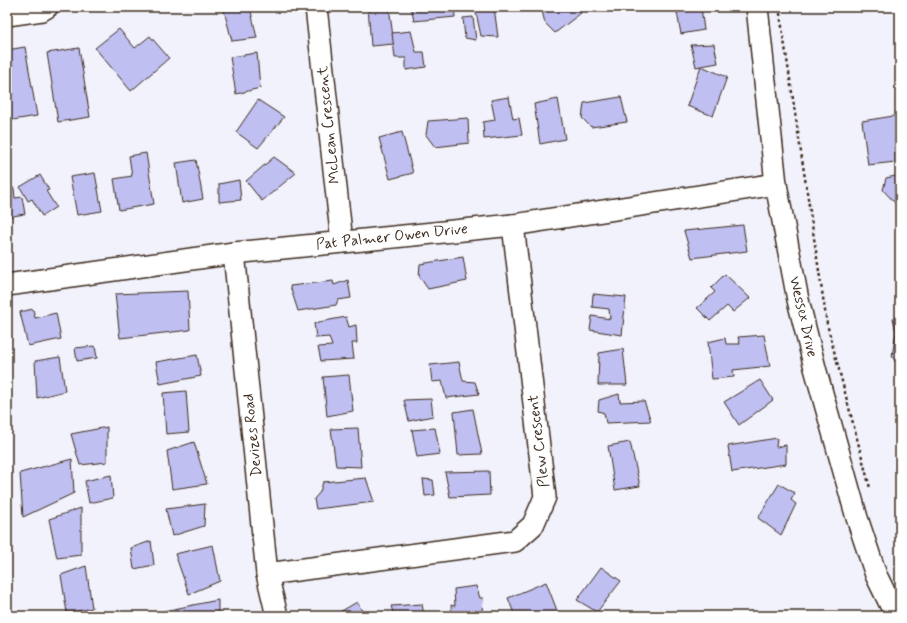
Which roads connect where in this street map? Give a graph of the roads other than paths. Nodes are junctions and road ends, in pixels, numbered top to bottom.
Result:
1 (47, 7) edge
2 (316, 7) edge
3 (757, 7) edge
4 (7, 15) edge
5 (776, 184) junction
6 (514, 225) junction
7 (342, 242) junction
8 (234, 253) junction
9 (7, 285) edge
10 (267, 574) junction
11 (277, 616) edge
12 (896, 616) edge

1 - 4 street
2 - 7 street, McLean Crescent
3 - 5 street, Wessex Drive
5 - 6 street, Pat Palmer Owen Drive
5 - 12 street, Wessex Drive
6 - 7 street, Pat Palmer Owen Drive
6 - 10 street, Plew Crescent
7 - 8 street, Pat Palmer Owen Drive
8 - 9 street, Pat Palmer Owen Drive
8 - 10 street, Devizes Road
10 - 11 street, Devizes Road

